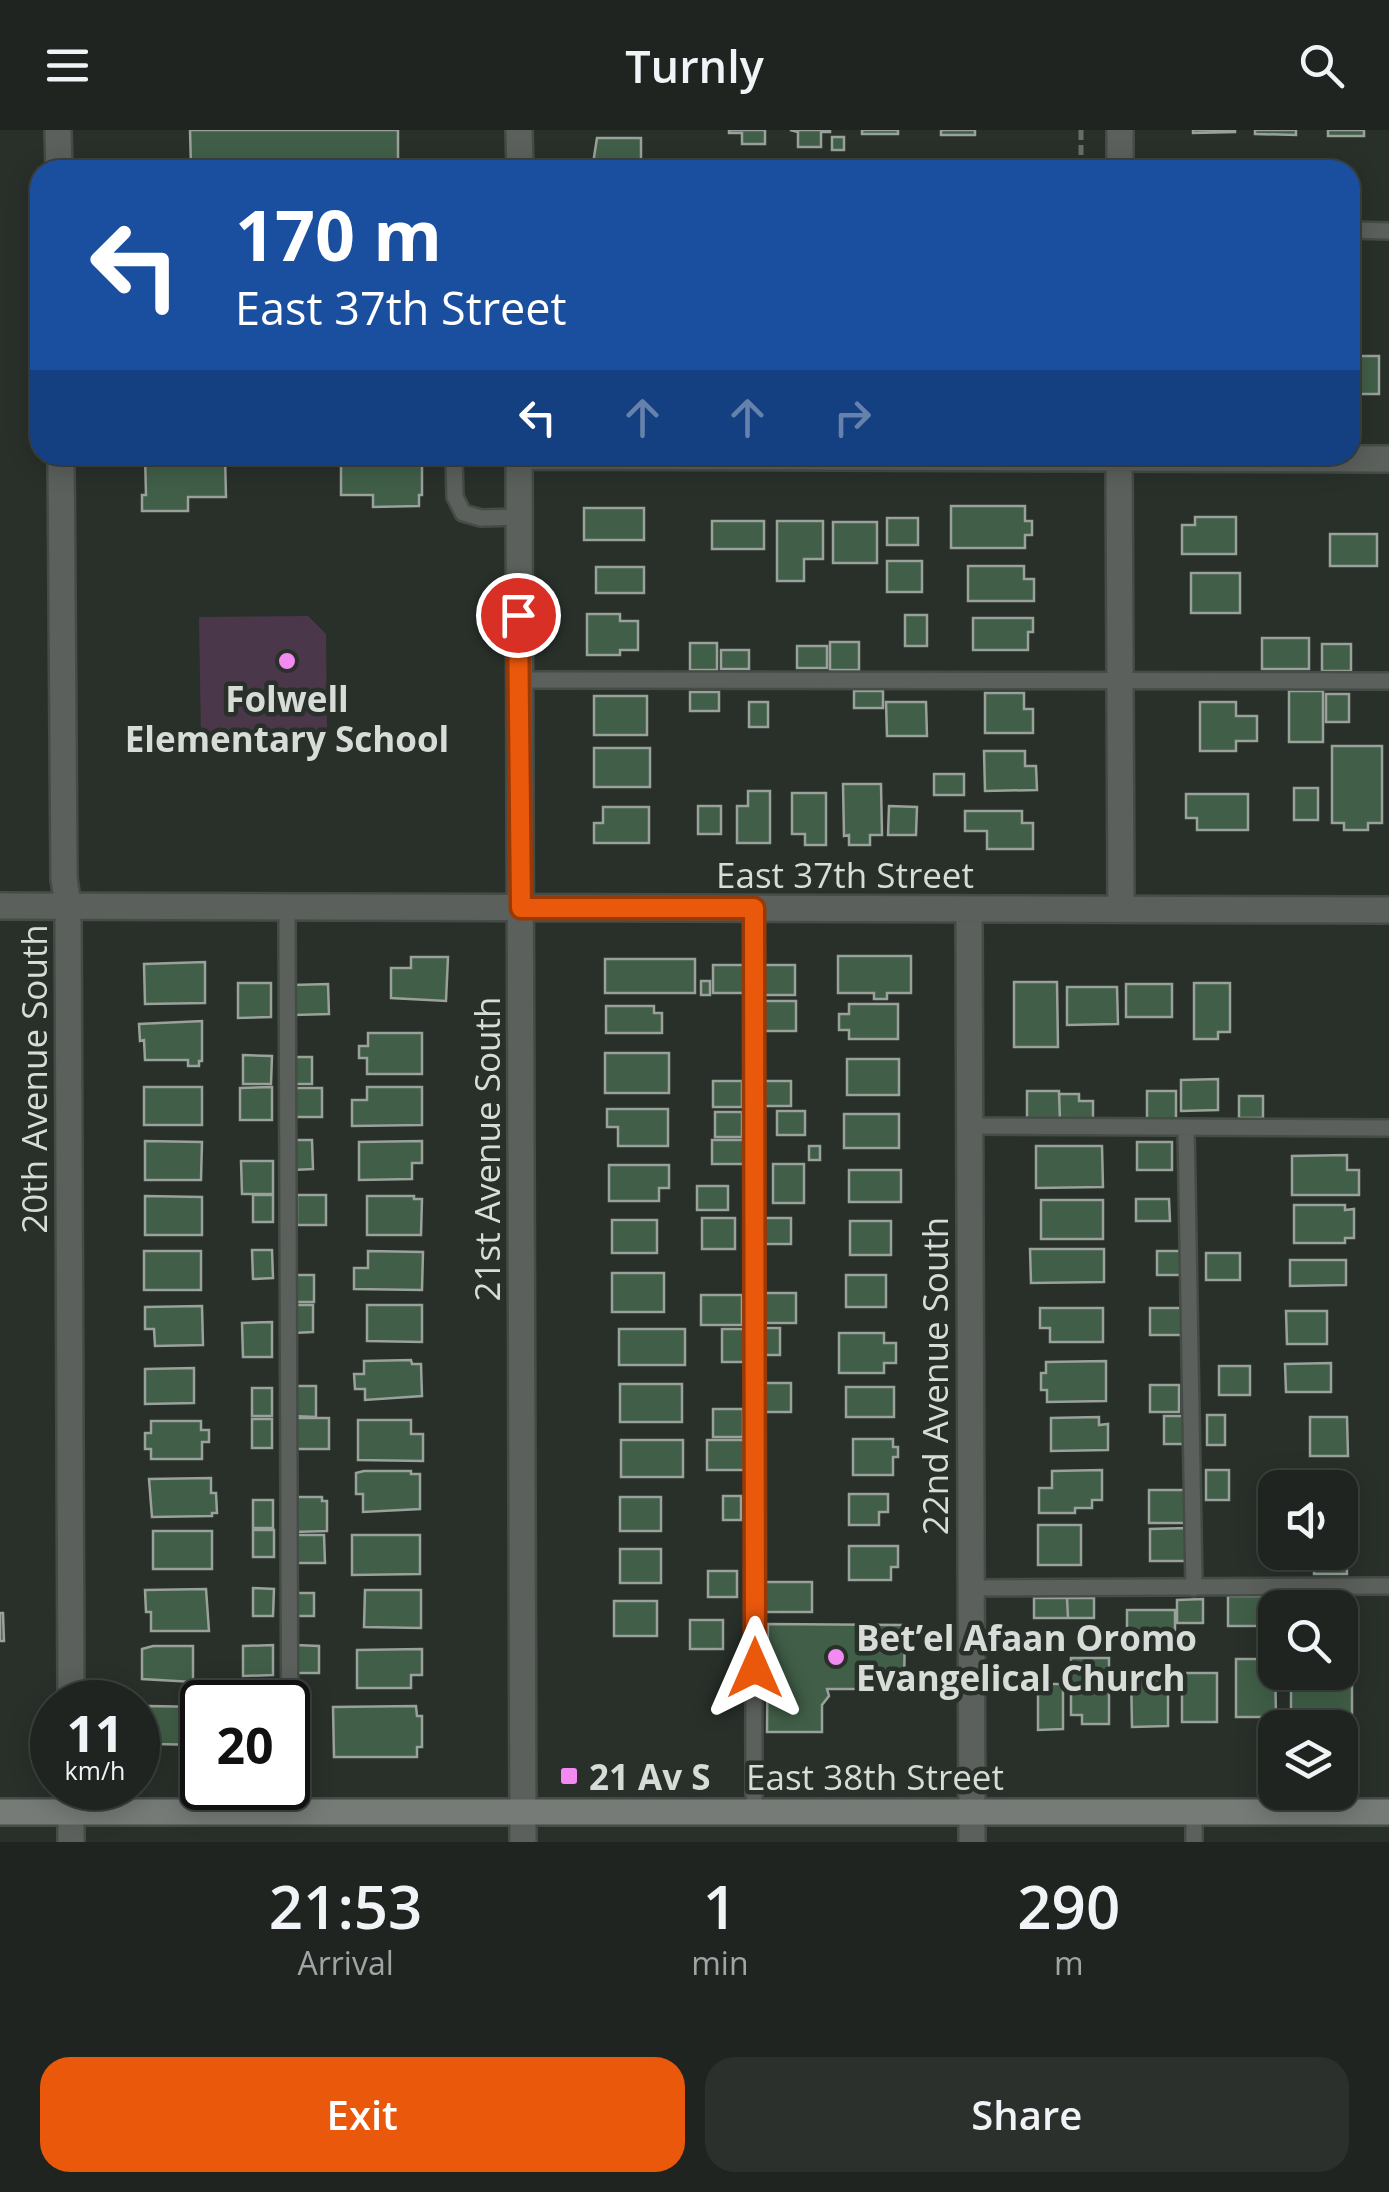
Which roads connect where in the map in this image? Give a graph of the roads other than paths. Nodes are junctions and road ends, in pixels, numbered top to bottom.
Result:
1 (58, 130) edge
2 (519, 130) edge
3 (1120, 130) edge
4 (59, 160) edge
5 (520, 160) edge
6 (1120, 160) edge
7 (1360, 230) edge
8 (1389, 231) edge
9 (1360, 459) edge
10 (1389, 459) edge
11 (61, 465) edge
12 (454, 465) edge
13 (519, 465) edge
14 (1119, 465) edge
15 (520, 518) junction
16 (518, 680) junction
17 (1120, 680) junction
18 (1389, 680) edge
19 (0, 906) edge
20 (68, 906) junction
21 (288, 908) junction
22 (521, 908) junction
23 (754, 908) junction
24 (1121, 908) junction
25 (969, 910) junction
26 (1389, 910) edge
27 (969, 1126) junction
28 (1186, 1127) junction
29 (1389, 1128) edge
30 (1389, 1586) edge
31 (969, 1588) junction
32 (1194, 1588) junction
33 (70, 1680) edge
34 (160, 1805) edge
35 (30, 1807) edge
36 (71, 1810) edge
37 (754, 1811) junction
38 (0, 1812) edge
39 (524, 1812) junction
40 (972, 1812) junction
41 (1194, 1812) junction
42 (1389, 1812) edge
43 (290, 1813) junction
44 (71, 1842) edge
45 (523, 1842) edge
46 (972, 1842) edge
47 (1194, 1842) edge

1 - 4 street
2 - 5 street
3 - 6 street
7 - 8 lane
9 - 10 street
11 - 20 street, 20th Avenue South
12 - 15 lane
13 - 15 street, 21st Avenue South
14 - 17 street
15 - 16 street, 21st Avenue South
16 - 17 lane
16 - 22 street, 21st Avenue South
17 - 18 lane
17 - 24 street
19 - 20 street, East 37th Street
20 - 21 street, East 37th Street
20 - 33 street, 20th Avenue South
21 - 22 street, East 37th Street
21 - 43 lane
22 - 23 street, East 37th Street
22 - 39 street, 21st Avenue South
23 - 25 street, East 37th Street
23 - 37 lane
24 - 25 street, East 37th Street
24 - 26 street, East 37th Street
25 - 27 street, 22nd Avenue South
27 - 28 lane
27 - 31 street, 22nd Avenue South
28 - 29 lane
28 - 32 lane
30 - 32 lane
31 - 32 lane
31 - 40 street, 22nd Avenue South
34 - 43 street, East 38th Street
35 - 38 street, East 38th Street
36 - 44 street
37 - 39 street, East 38th Street
37 - 40 street, East 38th Street
39 - 43 street, East 38th Street
39 - 45 street, 21st Avenue South
40 - 41 street, East 38th Street
40 - 46 street, 22nd Avenue South
41 - 42 street, East 38th Street
41 - 47 lane

